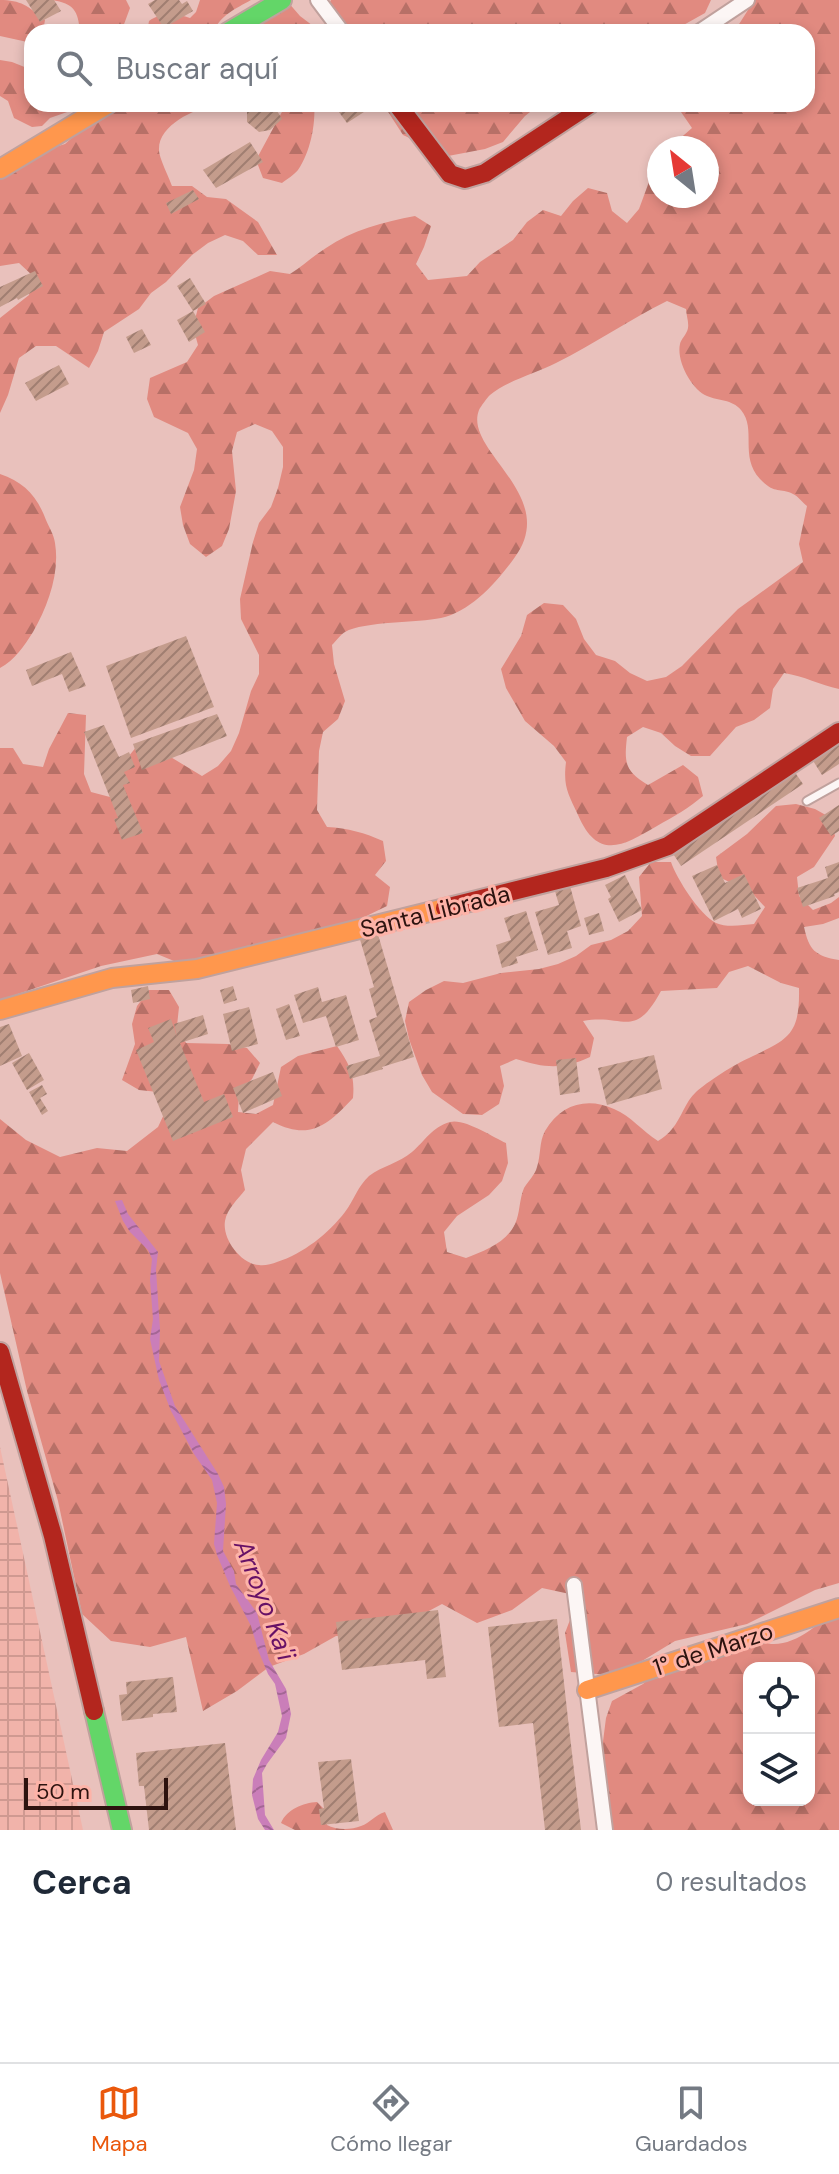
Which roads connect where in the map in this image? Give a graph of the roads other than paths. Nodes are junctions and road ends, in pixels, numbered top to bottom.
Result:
1 (282, 0) edge
2 (318, 0) edge
3 (747, 0) edge
4 (242, 24) edge
5 (336, 24) edge
6 (711, 24) edge
7 (95, 112) edge
8 (403, 112) edge
9 (578, 112) edge
10 (0, 169) edge
11 (839, 732) edge
12 (839, 783) edge
13 (807, 801) dead end
14 (0, 1010) edge
15 (0, 1352) edge
16 (7, 1404) edge
17 (574, 1585) dead end
18 (839, 1608) edge
19 (587, 1690) junction
20 (122, 1830) edge
21 (605, 1830) edge

1 - 4 street
2 - 5 street
3 - 6 street
7 - 10 street
8 - 9 street
11 - 14 street, Santa Librada
12 - 13 lane
15 - 16 street
16 - 20 street
17 - 19 street
18 - 19 street, 1° de Marzo
19 - 21 street

